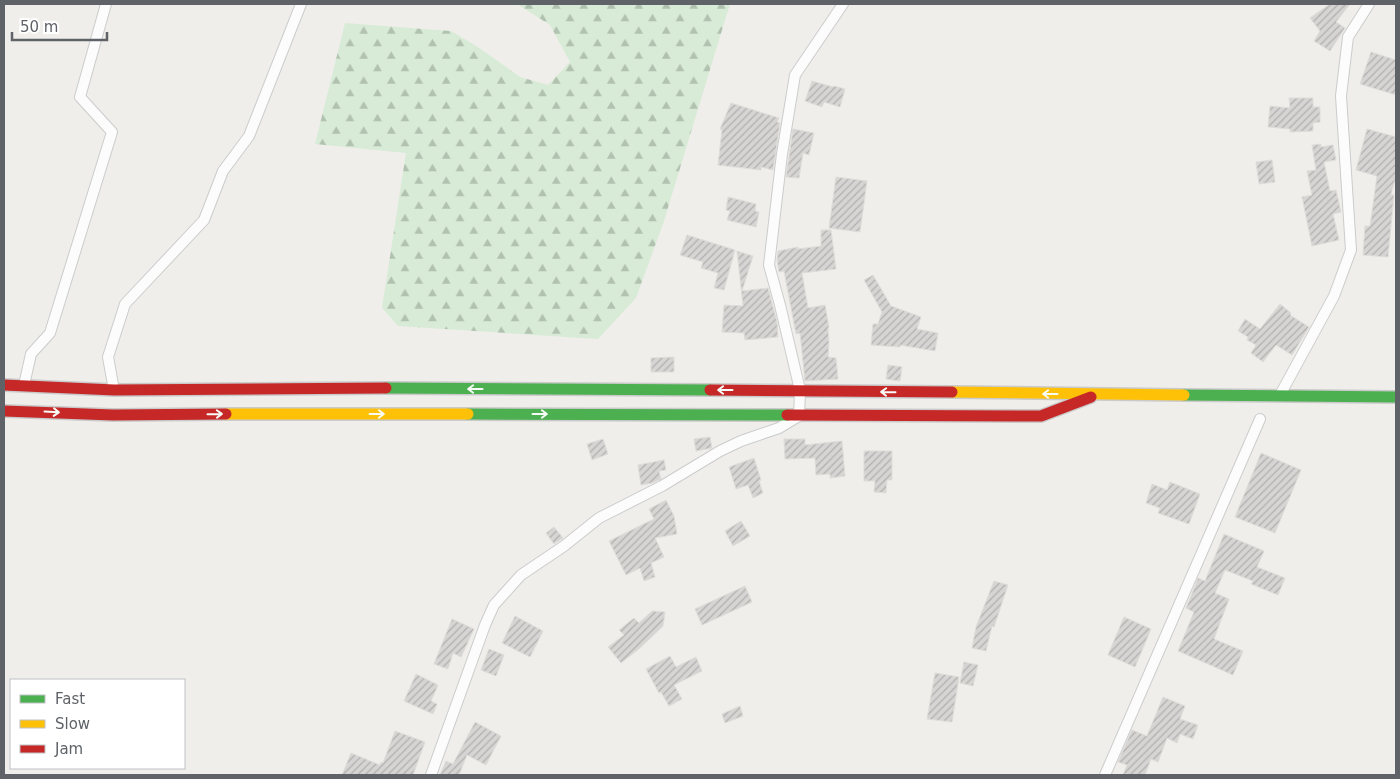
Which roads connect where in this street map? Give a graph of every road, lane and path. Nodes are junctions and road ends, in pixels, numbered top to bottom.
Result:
1 (106, 4) edge
2 (301, 4) edge
3 (843, 4) edge
4 (1369, 4) edge
5 (4, 385) edge
6 (24, 385) junction
7 (114, 390) junction
8 (800, 390) junction
9 (1099, 394) junction
10 (1280, 395) junction
11 (1396, 397) edge
12 (4, 411) edge
13 (799, 416) junction
14 (1260, 419) dead end
15 (431, 775) edge
16 (1105, 775) edge

1 - 6 street
2 - 7 street
3 - 8 street
4 - 10 street
5 - 6 main road
6 - 7 main road
8 -> 7 main road
9 -> 8 main road
8 - 13 street
9 - 10 main road
9 - 13 main road
10 - 11 main road
12 -> 13 main road
13 - 15 street
14 - 16 street

